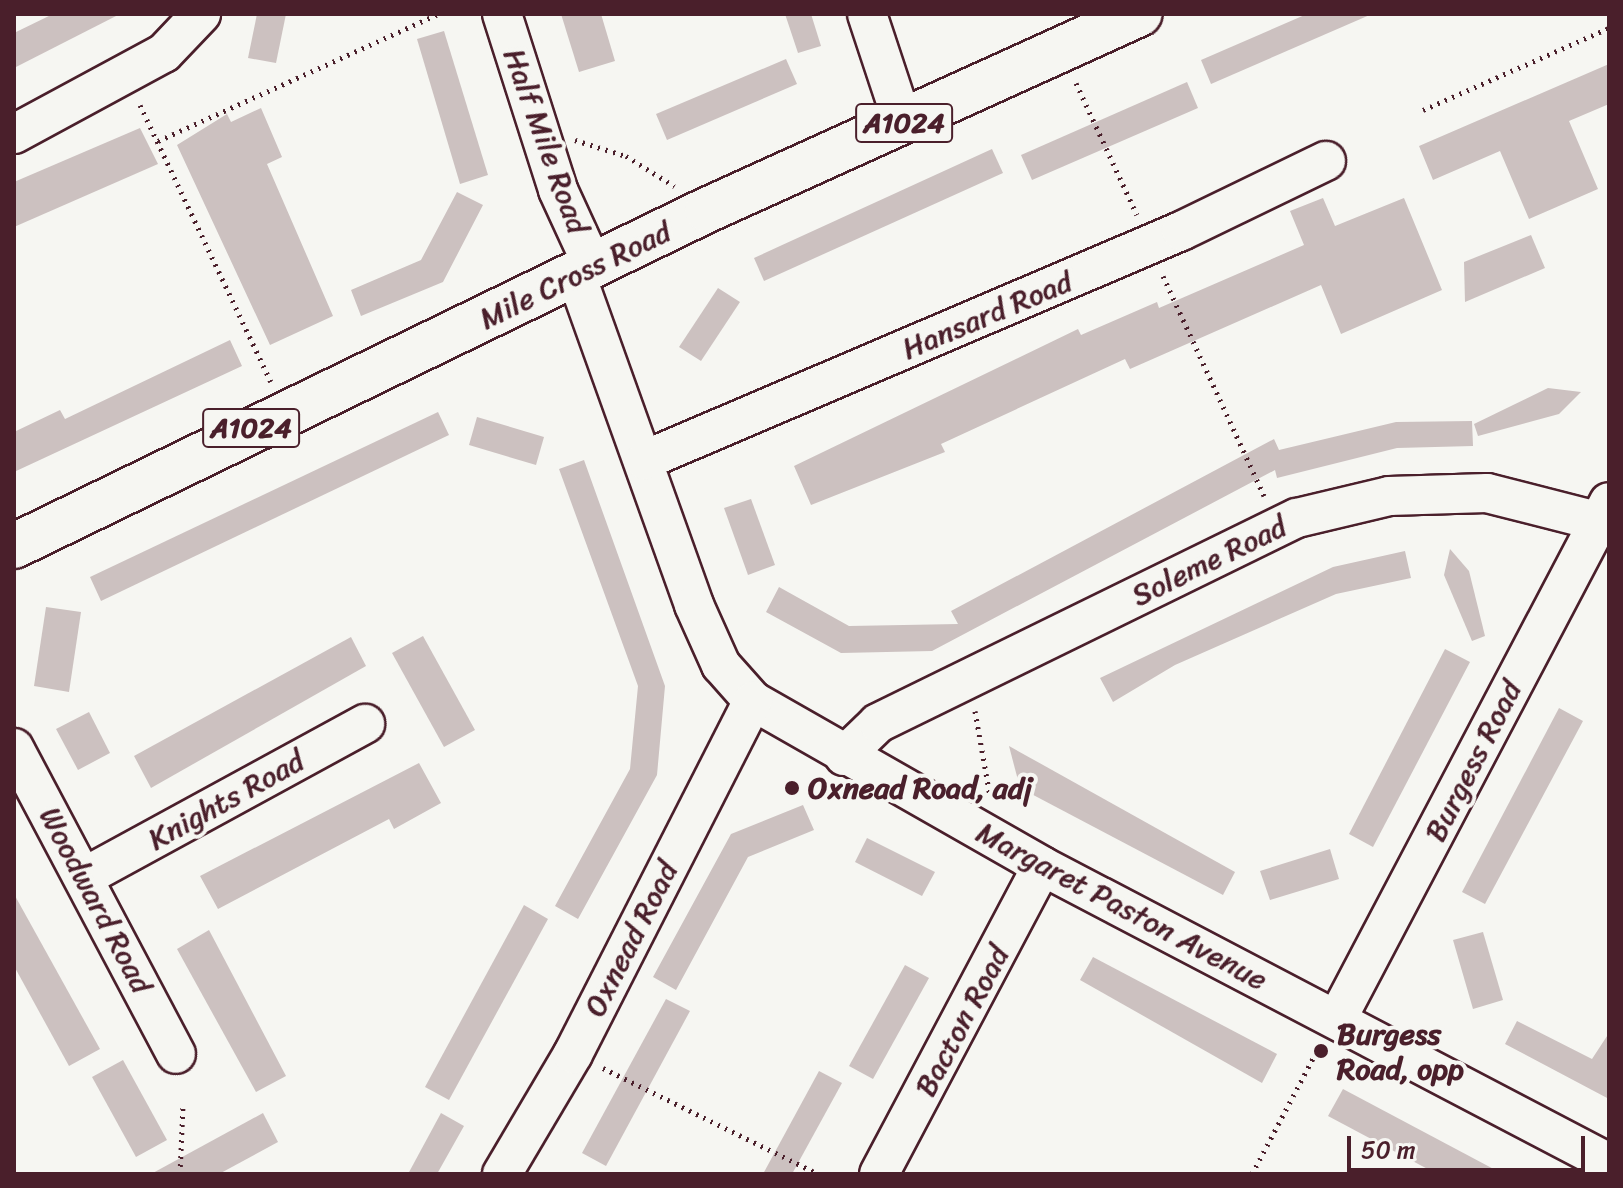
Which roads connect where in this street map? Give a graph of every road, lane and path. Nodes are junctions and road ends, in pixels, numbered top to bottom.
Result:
1 (201, 14) edge
2 (438, 14) edge
3 (502, 14) edge
4 (867, 14) edge
5 (1140, 14) edge
6 (1609, 28) edge
7 (1060, 48) junction
8 (125, 76) junction
9 (1423, 110) dead end
10 (903, 123) junction
11 (14, 134) edge
12 (542, 139) junction
13 (158, 141) junction
14 (1326, 161) dead end
15 (1131, 202) dead end
16 (707, 210) junction
17 (1149, 245) junction
18 (584, 271) junction
19 (285, 412) junction
20 (645, 460) junction
21 (1268, 504) dead end
22 (1606, 515) edge
23 (14, 546) edge
24 (753, 701) junction
25 (975, 709) dead end
26 (365, 724) dead end
27 (14, 748) edge
28 (844, 756) junction
29 (991, 801) dead end
30 (1042, 866) junction
31 (86, 876) junction
32 (1328, 1034) junction
33 (176, 1054) dead end
34 (573, 1054) junction
35 (183, 1104) dead end
36 (1609, 1163) edge
37 (180, 1174) edge
38 (502, 1174) edge
39 (818, 1174) edge
40 (879, 1174) edge
41 (1252, 1174) edge

1 - 8 street
2 - 13 path
3 - 12 street, Half Mile Road
4 - 10 street
5 - 7 main road, Mile Cross Road / A1024
6 - 9 path
7 - 10 main road, Mile Cross Road / A1024
7 - 15 path
8 - 11 street
8 - 13 path
10 - 16 main road, Mile Cross Road / A1024
12 - 16 path
12 - 18 street, Half Mile Road
13 - 19 path
14 - 17 street, Hansard Road
16 - 18 main road, Mile Cross Road / A1024
17 - 20 street, Hansard Road
17 - 21 path
18 - 19 main road, Mile Cross Road / A1024
18 - 20 street, Margaret Paston Avenue
19 - 23 main road, Mile Cross Road / A1024
20 - 24 street, Margaret Paston Avenue
22 - 28 street, Soleme Road
22 - 32 street, Burgess Road
24 - 28 street, Margaret Paston Avenue
24 - 34 street, Oxnead Road
25 - 29 path
26 - 31 street, Knights Road
27 - 31 street, Woodward Road
28 - 30 street, Margaret Paston Avenue
30 - 32 street, Margaret Paston Avenue
30 - 40 street, Bacton Road
31 - 33 street, Woodward Road
32 - 36 street, Margaret Paston Avenue
32 - 41 path
34 - 38 street, Oxnead Road
34 - 39 path
35 - 37 path

